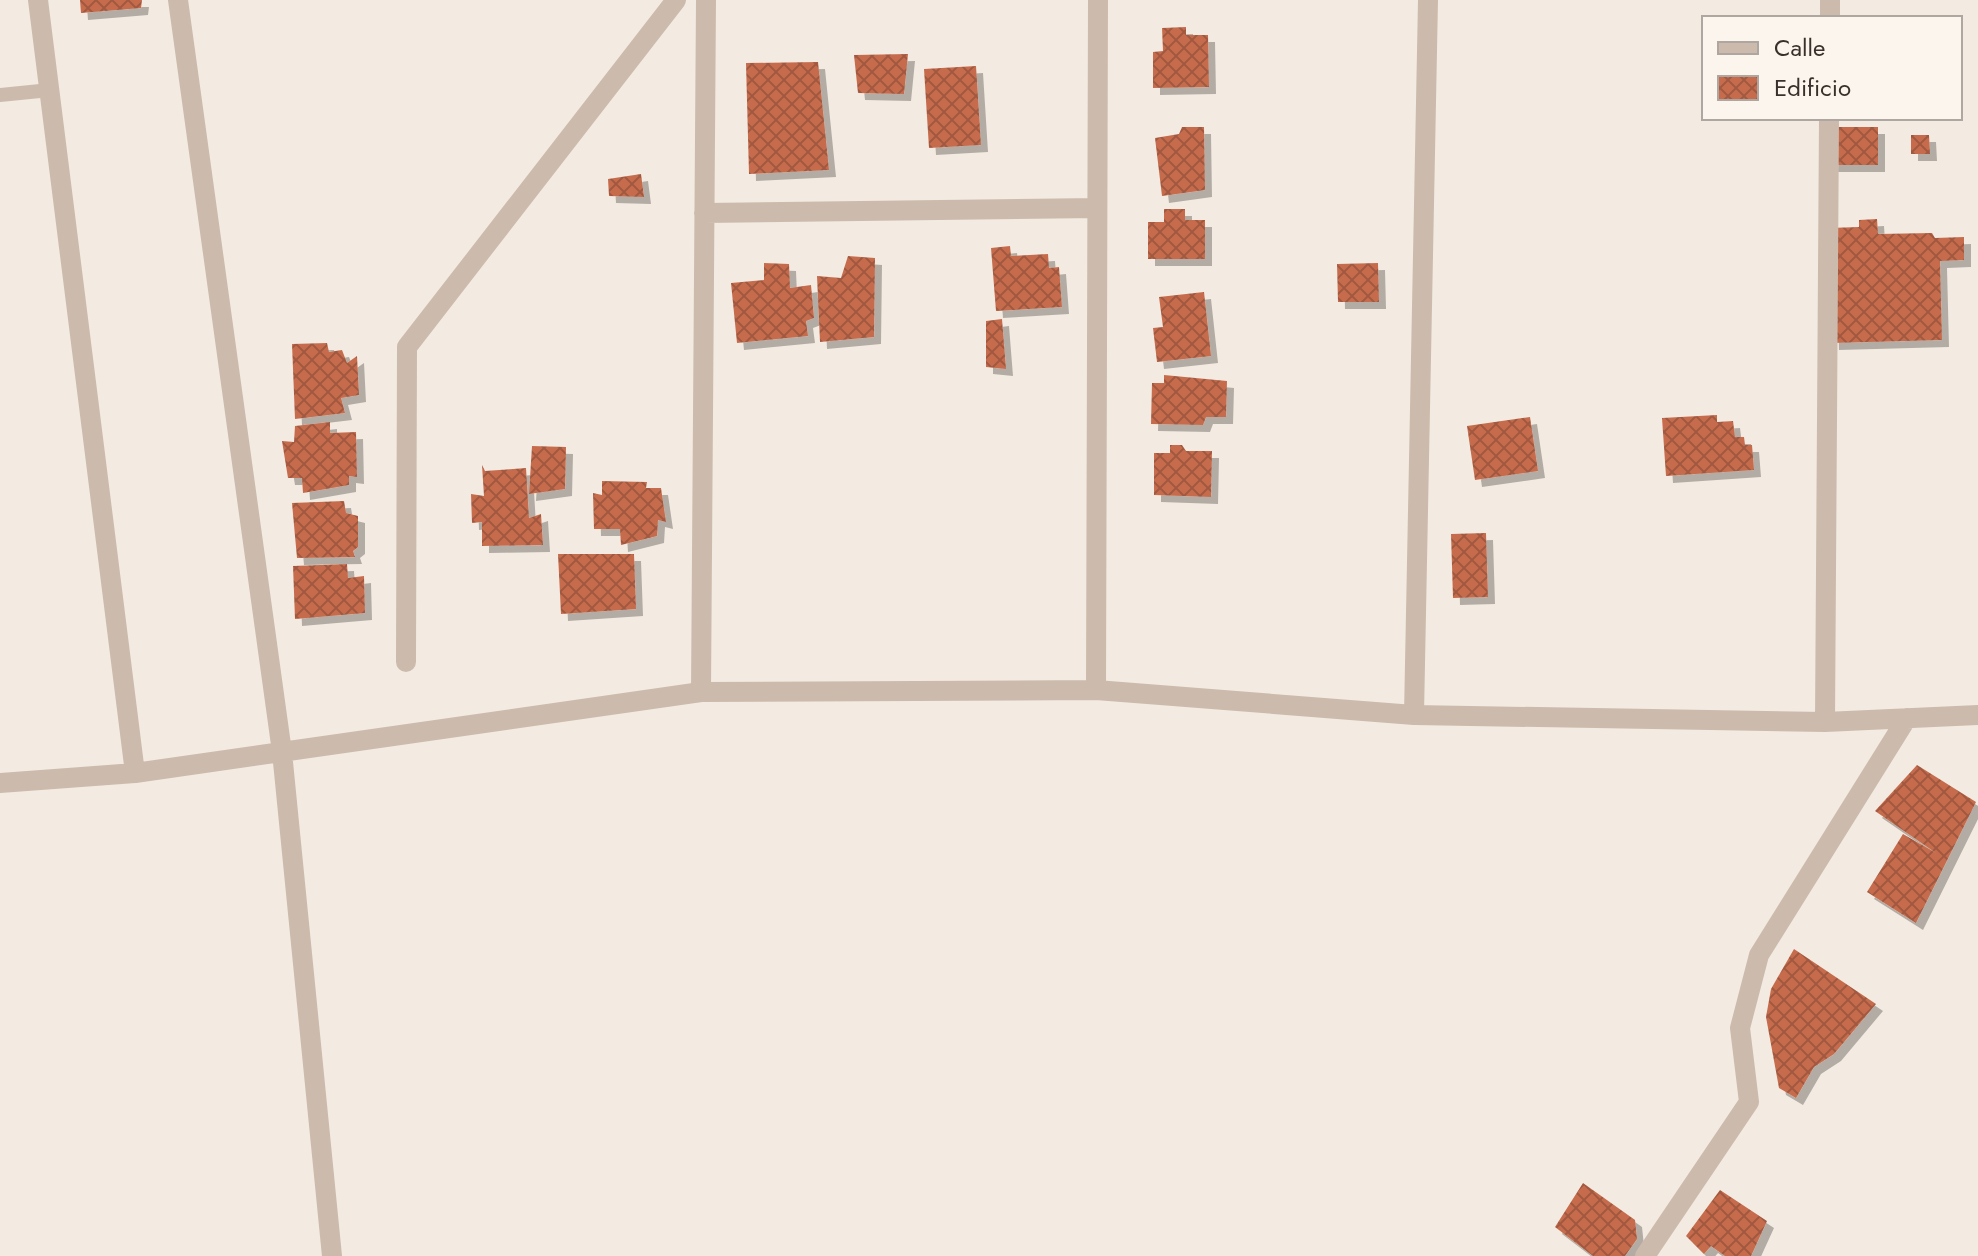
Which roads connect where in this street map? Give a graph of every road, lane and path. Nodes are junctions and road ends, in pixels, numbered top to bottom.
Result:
1 (38, 0) edge
2 (178, 0) edge
3 (676, 0) edge
4 (706, 0) edge
5 (1098, 0) edge
6 (1428, 0) edge
7 (50, 90) junction
8 (0, 95) edge
9 (1829, 120) edge
10 (1097, 208) junction
11 (704, 213) junction
12 (406, 662) dead end
13 (1096, 690) junction
14 (701, 692) junction
15 (1414, 715) junction
16 (1978, 715) edge
17 (1907, 718) junction
18 (1825, 722) junction
19 (282, 752) junction
20 (135, 773) junction
21 (0, 783) edge
22 (332, 1256) edge
23 (1645, 1256) edge

1 - 7 street
2 - 19 street
3 - 12 street
4 - 11 street
5 - 10 street
6 - 15 street
7 - 8 lane
7 - 20 street
9 - 18 street
10 - 11 street
10 - 13 street
11 - 14 street
13 - 14 street
13 - 15 street
14 - 19 street
15 - 18 street
16 - 17 street
17 - 18 street
17 - 23 street
19 - 20 street
19 - 22 street
20 - 21 street

